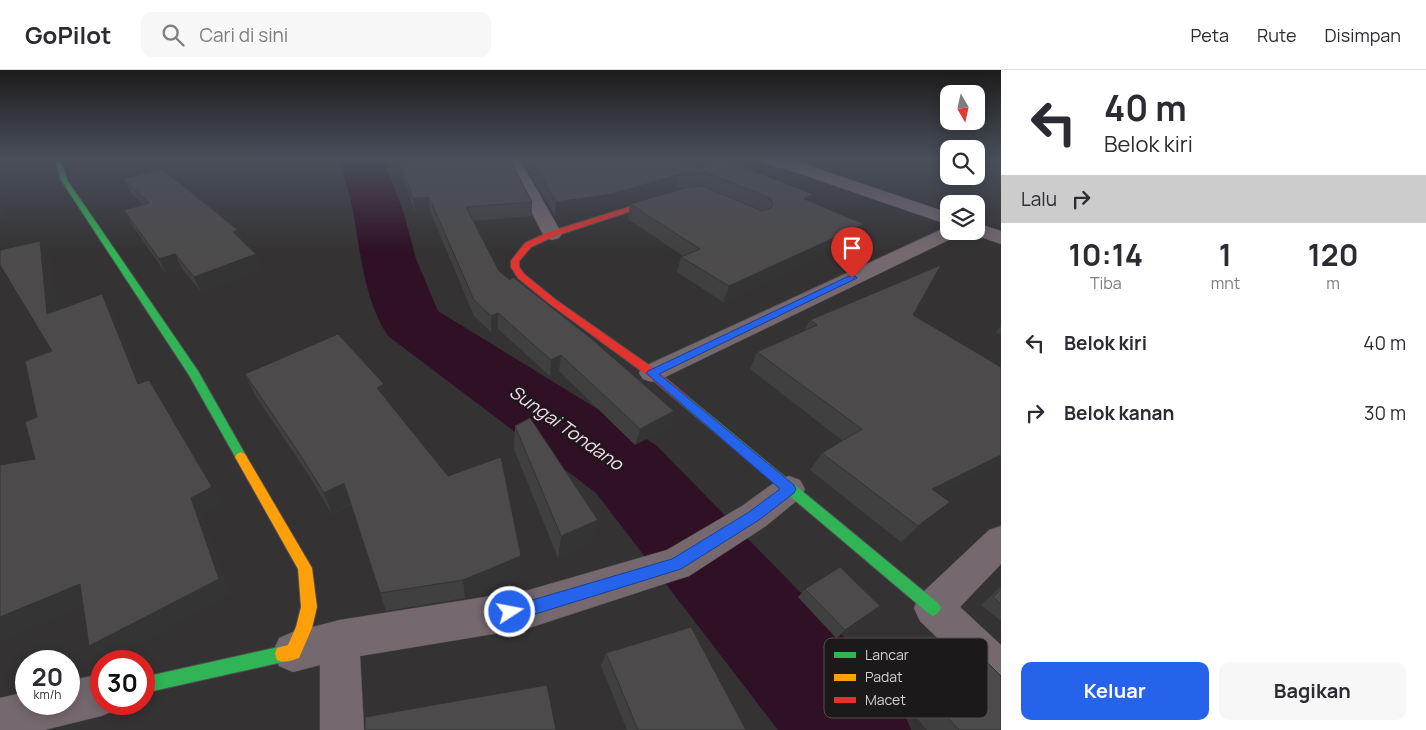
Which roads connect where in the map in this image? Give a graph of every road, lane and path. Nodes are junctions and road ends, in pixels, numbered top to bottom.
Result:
1 (71, 191) edge
2 (529, 191) edge
3 (874, 191) edge
4 (673, 197) edge
5 (940, 216) edge
6 (985, 232) edge
7 (552, 234) junction
8 (940, 237) edge
9 (1001, 238) edge
10 (652, 373) junction
11 (789, 489) junction
12 (1001, 541) edge
13 (933, 608) junction
14 (965, 638) edge
15 (340, 640) junction
16 (292, 652) junction
17 (988, 660) edge
18 (1001, 672) edge
19 (155, 683) edge
20 (20, 715) edge
21 (0, 720) edge
22 (342, 730) edge

1 - 16 street
2 - 7 street
3 - 5 street
4 - 7 street
6 - 9 street
7 - 10 street
8 - 10 street
10 - 11 street
11 - 13 street
11 - 15 street
12 - 13 street
13 - 14 street
15 - 16 street
15 - 22 street
16 - 19 street
17 - 18 street
20 - 21 street

